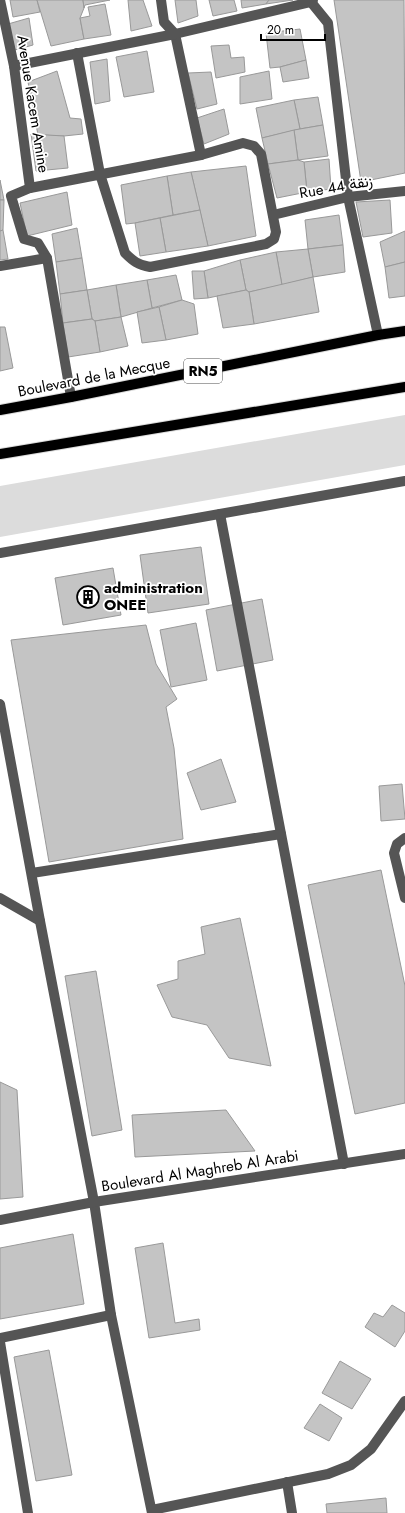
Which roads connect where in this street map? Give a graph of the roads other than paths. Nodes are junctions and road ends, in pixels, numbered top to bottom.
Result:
1 (0, 0) edge
2 (161, 0) edge
3 (312, 1) edge
4 (175, 34) junction
5 (5, 45) edge
6 (77, 53) junction
7 (14, 66) junction
8 (201, 155) junction
9 (100, 174) junction
10 (30, 188) junction
11 (405, 191) edge
12 (348, 197) junction
13 (273, 215) junction
14 (47, 258) junction
15 (0, 266) edge
16 (405, 331) edge
17 (378, 335) junction
18 (405, 387) edge
19 (71, 397) junction
20 (0, 410) edge
21 (0, 454) edge
22 (405, 481) edge
23 (220, 514) junction
24 (0, 553) edge
25 (0, 704) edge
26 (281, 834) junction
27 (405, 838) edge
28 (32, 873) junction
29 (0, 898) edge
30 (405, 898) edge
31 (40, 921) junction
32 (405, 1154) edge
33 (344, 1164) junction
34 (94, 1202) junction
35 (0, 1220) edge
36 (111, 1315) junction
37 (0, 1338) edge
38 (0, 1342) edge
39 (405, 1401) edge
40 (287, 1482) junction
41 (152, 1512) edge
42 (28, 1513) edge
43 (292, 1513) edge

1 - 5 street, Avenue Kacem Amine
2 - 4 street
3 - 4 street
3 - 12 street
4 - 6 street
4 - 8 street
5 - 7 street, Avenue Kacem Amine
6 - 7 street
6 - 9 street
7 - 10 street, Avenue Kacem Amine
8 - 9 street
8 - 13 street
9 - 10 street
9 - 13 street
10 - 14 street, Avenue Kacem Amine
11 - 12 street, Rue 44 زنقة
12 - 13 street, Rue 44 زنقة
12 - 17 street
14 - 15 street
14 - 19 street, Avenue Kacem Amine
16 - 17 main road, Boulevard de la Mecque / RN5
17 - 19 main road, Boulevard de la Mecque / RN5
18 - 21 main road
19 - 20 main road, Boulevard de la Mecque / RN5
22 - 23 street
23 - 24 street
23 - 26 street
25 - 28 street
26 - 28 street
26 - 33 street
27 - 30 street
28 - 31 street
29 - 31 street
31 - 34 street
32 - 33 street, Boulevard Al Maghreb Al Arabi
33 - 34 street, Boulevard Al Maghreb Al Arabi
34 - 35 street, Boulevard Al Maghreb Al Arabi
34 - 36 street
36 - 37 street
36 - 41 street
38 - 42 street
39 - 40 street
40 - 41 street
40 - 43 street

